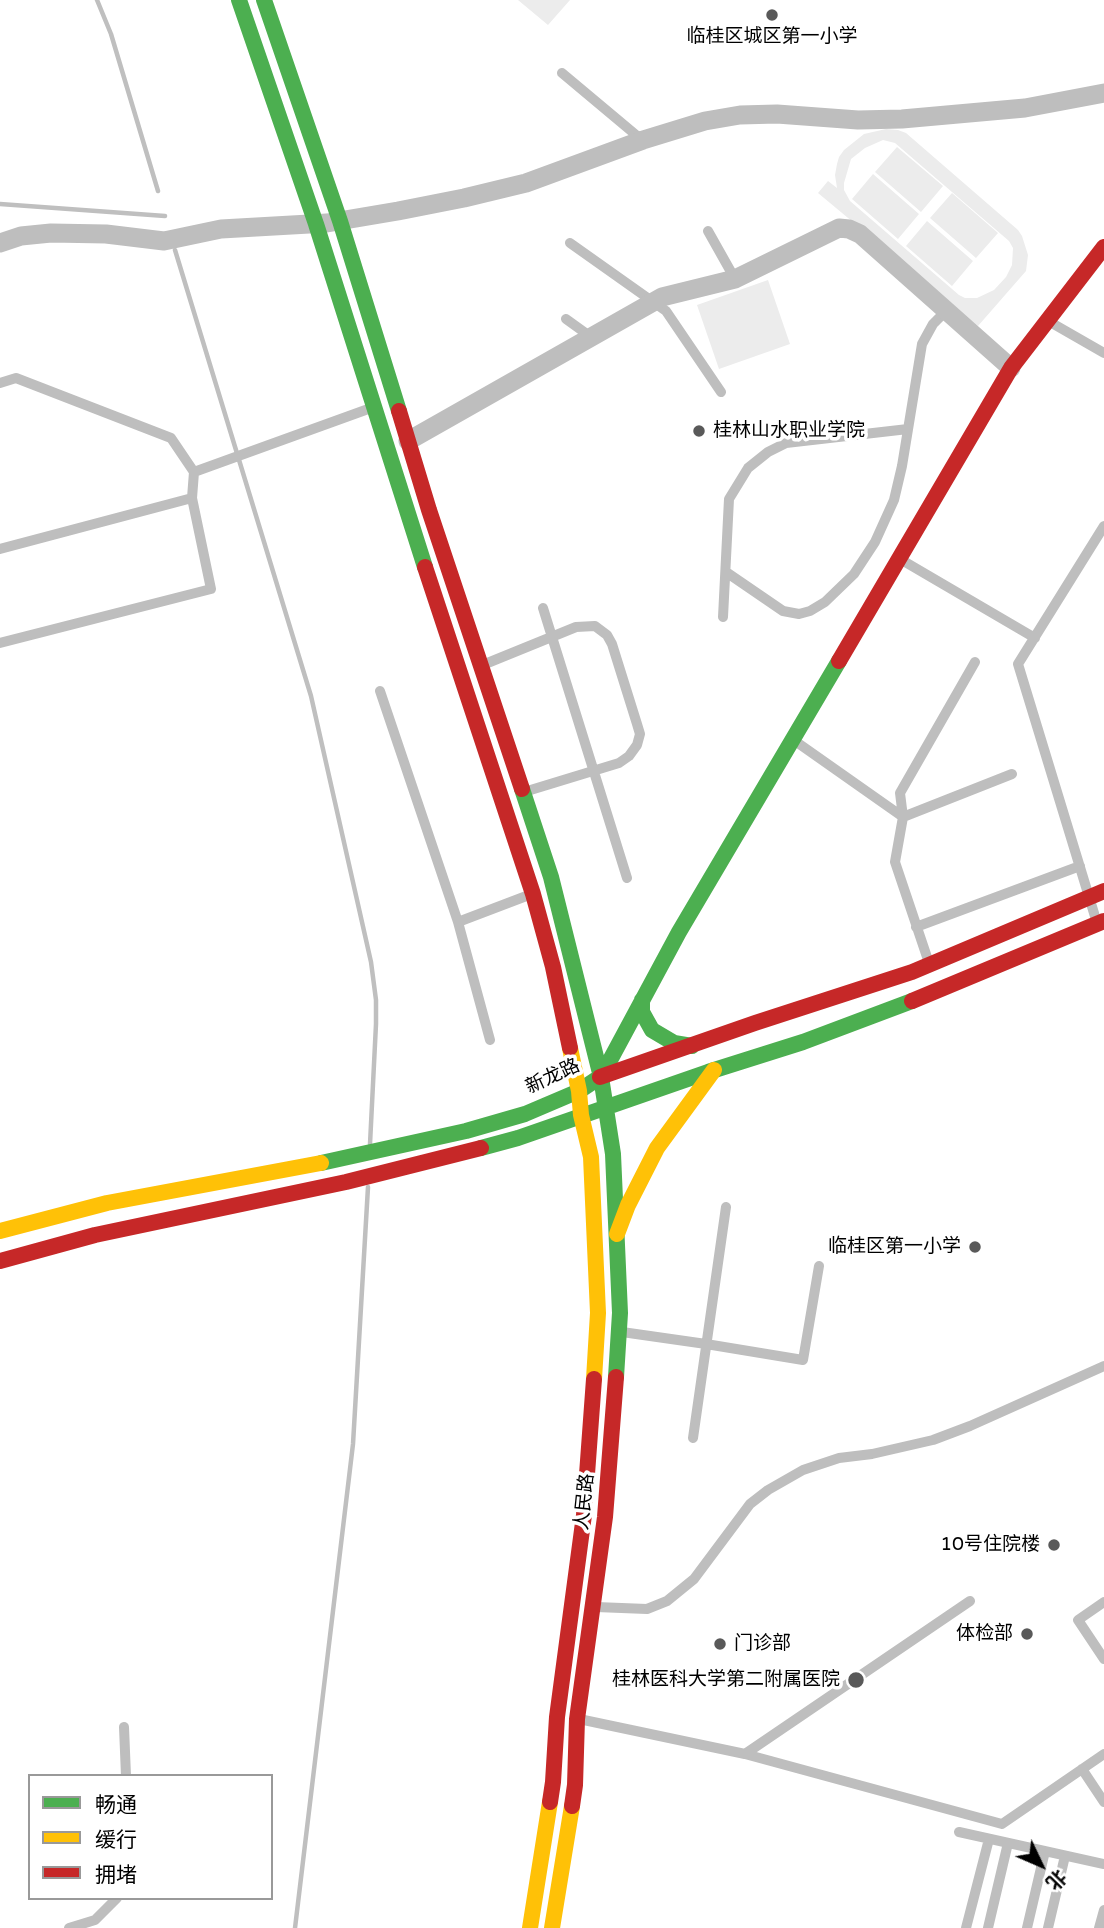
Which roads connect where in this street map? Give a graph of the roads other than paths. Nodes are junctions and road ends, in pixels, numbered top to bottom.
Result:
1 (239, 0) edge
2 (264, 0) edge
3 (562, 73) dead end
4 (1104, 93) edge
5 (643, 140) junction
6 (340, 221) junction
7 (316, 223) junction
8 (708, 231) dead end
9 (0, 243) edge
10 (570, 243) dead end
11 (1104, 247) edge
12 (735, 279) junction
13 (654, 301) junction
14 (946, 311) junction
15 (566, 318) dead end
16 (1048, 321) junction
17 (592, 337) junction
18 (1104, 353) edge
19 (1011, 368) junction
20 (0, 383) edge
21 (722, 392) dead end
22 (373, 408) junction
23 (908, 429) junction
24 (408, 441) junction
25 (194, 472) junction
26 (192, 498) junction
27 (1104, 526) edge
28 (0, 549) edge
29 (900, 559) junction
30 (726, 572) junction
31 (543, 608) dead end
32 (723, 617) dead end
33 (552, 637) junction
34 (1035, 638) junction
35 (0, 643) edge
36 (975, 662) dead end
37 (481, 666) junction
38 (380, 691) dead end
39 (793, 739) junction
40 (594, 770) junction
41 (1012, 774) dead end
42 (523, 792) junction
43 (903, 817) junction
44 (1080, 866) junction
45 (627, 878) dead end
46 (533, 894) junction
47 (1097, 894) edge
48 (458, 922) junction
49 (1101, 922) edge
50 (916, 927) junction
51 (929, 965) junction
52 (938, 990) junction
53 (642, 1000) junction
54 (490, 1040) dead end
55 (692, 1046) junction
56 (714, 1070) junction
57 (601, 1077) junction
58 (579, 1091) junction
59 (604, 1107) junction
60 (581, 1115) junction
61 (726, 1207) dead end
62 (0, 1231) edge
63 (617, 1235) junction
64 (0, 1261) edge
65 (819, 1266) dead end
66 (597, 1329) junction
67 (619, 1332) junction
68 (706, 1344) junction
69 (1104, 1366) edge
70 (693, 1438) dead end
71 (970, 1601) dead end
72 (1104, 1602) edge
73 (573, 1605) junction
74 (593, 1607) junction
75 (1104, 1659) edge
76 (557, 1717) junction
77 (577, 1719) junction
78 (124, 1727) dead end
79 (745, 1754) junction
80 (1104, 1754) edge
81 (1082, 1769) junction
82 (126, 1774) edge
83 (1104, 1802) edge
84 (959, 1832) dead end
85 (989, 1839) junction
86 (1008, 1843) junction
87 (1045, 1851) junction
88 (1065, 1856) junction
89 (1104, 1864) edge
90 (115, 1900) edge
91 (1104, 1910) edge
92 (1031, 1912) junction
93 (1051, 1915) junction
94 (69, 1928) edge
95 (530, 1928) edge
96 (552, 1928) edge
97 (966, 1928) edge
98 (988, 1928) edge
99 (1027, 1928) edge
100 (1048, 1928) edge
101 (1099, 1928) edge

1 - 7 main road, 人民路
2 - 6 main road, 人民路
3 - 5 lane
4 - 5 street
5 - 6 street
6 - 7 street
6 - 24 main road, 人民路
7 - 9 street
7 - 22 main road, 人民路
8 - 12 lane
10 - 13 lane
11 - 16 main road
12 - 13 street
12 - 14 street
13 - 17 street
13 - 21 lane
14 - 19 street
14 - 23 lane
15 - 17 lane
16 - 18 lane
16 - 19 main road
17 - 24 street
19 - 29 main road
20 - 25 lane
22 - 25 lane
22 - 46 main road, 人民路
23 - 30 lane
23 - 30 lane
24 - 37 main road, 人民路
25 - 26 lane
26 - 28 lane
26 - 35 lane
27 - 34 lane
29 - 34 lane
29 - 39 main road
30 - 32 lane
31 - 33 lane
33 - 37 lane
33 - 40 lane
33 - 40 lane
34 - 44 lane
36 - 43 lane
37 - 42 main road, 人民路
38 - 48 lane
39 - 43 lane
39 - 53 main road
40 - 42 lane
40 - 45 lane
41 - 43 lane
42 - 57 main road, 人民路
43 - 50 lane
44 - 47 lane
44 - 50 lane
46 - 48 lane
46 - 58 main road, 人民路
47 - 49 lane
47 - 51 main road, 新龙路
48 - 54 lane
49 - 52 main road
50 - 51 lane
51 - 52 lane
51 - 55 main road, 新龙路
52 - 56 main road
53 - 55 main road
53 - 57 main road
55 - 57 main road, 新龙路
56 - 59 main road
56 - 63 main road
57 - 58 main road, 新龙路
57 - 59 main road, 人民路
58 - 60 main road, 人民路
58 - 62 main road, 新龙路
59 - 60 main road
59 - 63 main road, 人民路
60 - 64 main road
60 - 66 main road, 人民路
61 - 68 lane
63 - 67 main road, 人民路
65 - 68 lane
66 - 67 lane
66 - 73 main road, 人民路
67 - 68 lane
67 - 74 main road, 人民路
68 - 70 lane
69 - 74 lane
71 - 79 lane
72 - 75 lane
73 - 74 lane
73 - 76 main road, 人民路
74 - 77 main road, 人民路
76 - 77 lane
76 - 95 main road, 人民路
77 - 79 lane
77 - 96 main road, 人民路
78 - 82 lane
79 - 81 lane
80 - 81 lane
81 - 83 lane
84 - 85 lane
85 - 86 lane
85 - 97 lane
86 - 87 lane
86 - 98 lane
87 - 88 lane
87 - 92 lane
88 - 89 lane
88 - 93 lane
90 - 94 lane
91 - 101 lane
92 - 93 lane
92 - 99 lane
93 - 100 lane

